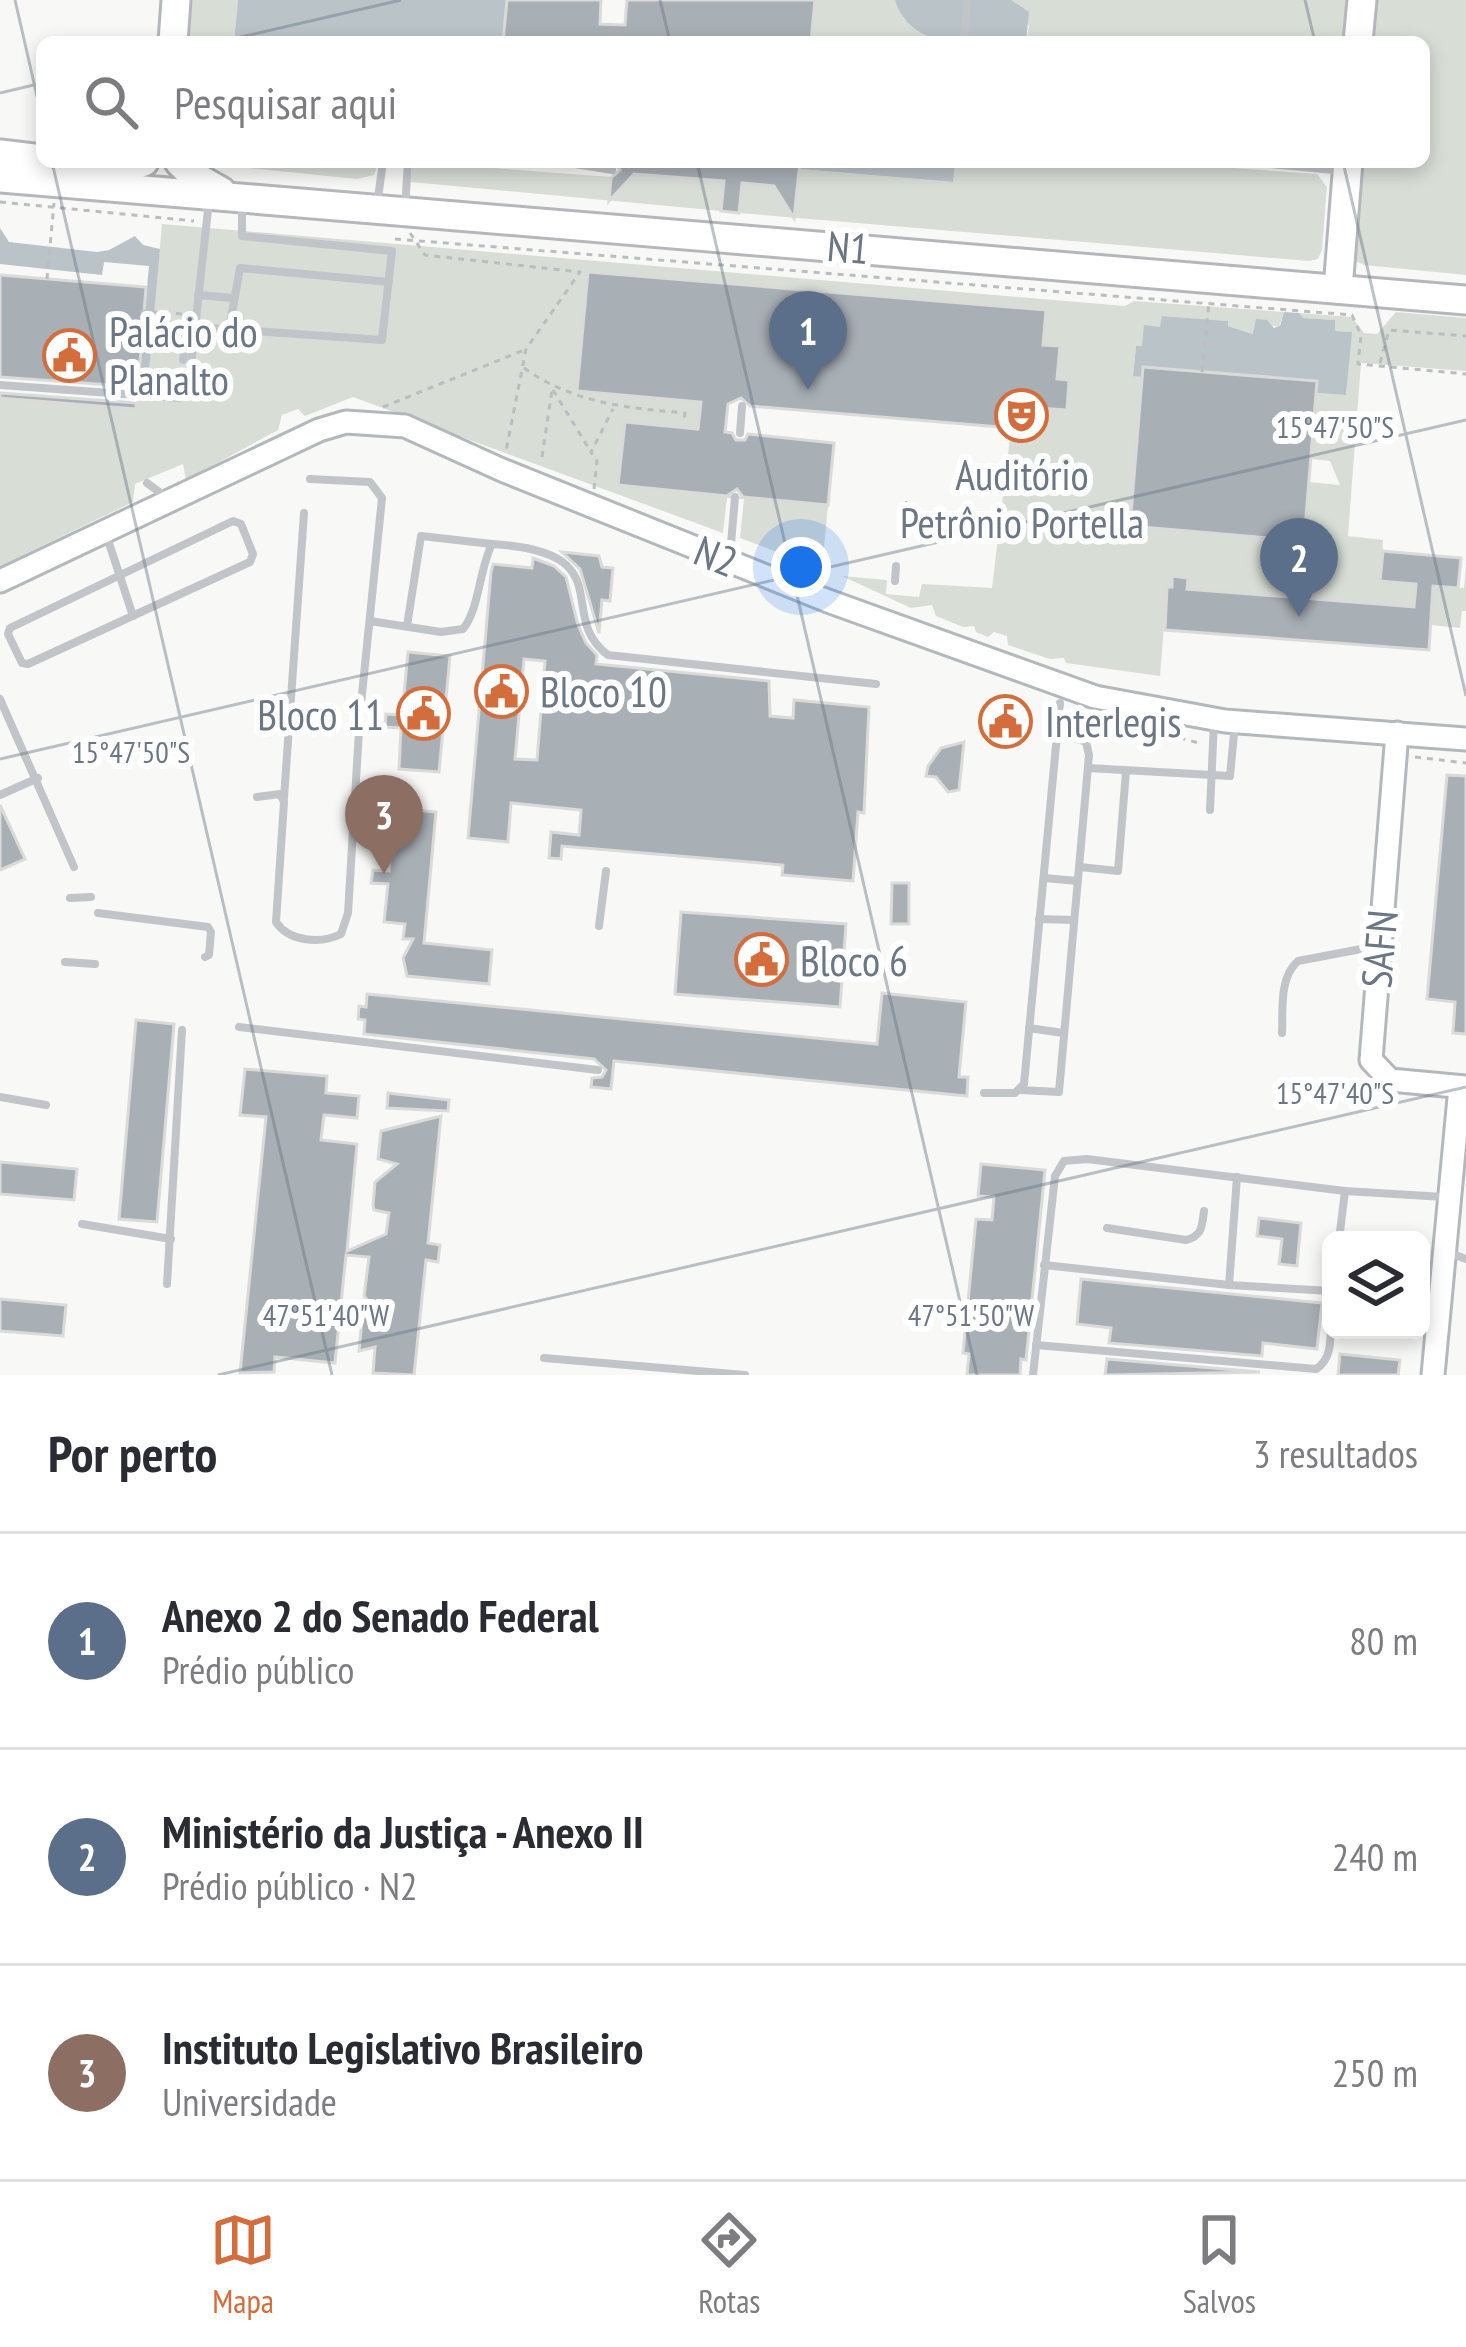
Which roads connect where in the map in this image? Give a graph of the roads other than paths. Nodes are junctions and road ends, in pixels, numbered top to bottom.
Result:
1 (176, 0) edge
2 (968, 0) edge
3 (1362, 0) edge
4 (173, 36) edge
5 (965, 36) edge
6 (1359, 36) edge
7 (0, 154) edge
8 (36, 158) edge
9 (176, 168) edge
10 (184, 168) edge
11 (384, 168) edge
12 (406, 168) edge
13 (600, 168) edge
14 (1348, 168) edge
15 (612, 170) dead end
16 (0, 178) edge
17 (191, 193) junction
18 (236, 196) junction
19 (392, 208) junction
20 (389, 282) junction
21 (1338, 289) junction
22 (199, 295) junction
23 (233, 298) junction
24 (1466, 300) edge
25 (196, 314) junction
26 (195, 327) junction
27 (229, 331) junction
28 (183, 360) dead end
29 (0, 385) edge
30 (742, 406) dead end
31 (740, 433) dead end
32 (310, 479) dead end
33 (146, 483) dead end
34 (734, 497) dead end
35 (171, 503) junction
36 (304, 513) dead end
37 (106, 534) junction
38 (492, 544) junction
39 (729, 561) junction
40 (896, 566) dead end
41 (120, 578) junction
42 (895, 580) dead end
43 (0, 581) edge
44 (133, 616) junction
45 (370, 621) junction
46 (407, 626) junction
47 (876, 684) dead end
48 (0, 699) edge
49 (1060, 703) dead end
50 (1224, 721) junction
51 (1056, 732) junction
52 (1466, 739) edge
53 (1396, 744) junction
54 (1088, 768) junction
55 (1126, 771) junction
56 (1210, 775) junction
57 (38, 778) junction
58 (0, 795) edge
59 (257, 797) dead end
60 (284, 802) junction
61 (1210, 810) dead end
62 (74, 867) dead end
63 (1079, 867) junction
64 (606, 872) dead end
65 (1044, 878) junction
66 (1078, 881) junction
67 (91, 897) dead end
68 (70, 898) dead end
69 (98, 913) dead end
70 (1039, 920) junction
71 (1074, 920) junction
72 (599, 926) dead end
73 (1379, 945) junction
74 (205, 958) dead end
75 (65, 962) dead end
76 (95, 964) dead end
77 (238, 1028) dead end
78 (1029, 1028) junction
79 (182, 1030) dead end
80 (1064, 1033) junction
81 (1282, 1033) dead end
82 (598, 1070) dead end
83 (1463, 1087) edge
84 (1020, 1090) junction
85 (984, 1093) dead end
86 (0, 1097) edge
87 (46, 1106) dead end
88 (1238, 1177) junction
89 (1345, 1191) junction
90 (1451, 1197) junction
91 (1204, 1211) dead end
92 (82, 1224) dead end
93 (1107, 1228) dead end
94 (1340, 1231) edge
95 (171, 1239) junction
96 (1456, 1255) edge
97 (1045, 1265) junction
98 (167, 1284) dead end
99 (1229, 1285) junction
100 (1322, 1290) edge
101 (1330, 1339) edge
102 (1036, 1345) junction
103 (544, 1358) dead end
104 (745, 1375) edge
105 (1033, 1375) edge
106 (1433, 1375) edge

1 - 4 highway
2 - 5 lane
3 - 6 highway
7 - 8 highway
9 - 17 lane
10 - 18 highway
11 - 19 lane
12 - 19 lane
13 - 15 lane
14 - 21 highway
16 - 17 highway, N1
17 - 18 highway, N1
17 - 22 lane
18 - 19 highway, N1
18 - 20 lane
19 - 21 highway, N1
20 - 23 lane
20 - 27 lane
21 - 24 highway, N1
22 - 23 lane
22 - 25 lane
23 - 27 lane
25 - 26 lane
25 - 28 lane
26 - 27 lane
26 - 29 lane
30 - 31 lane
32 - 45 lane
33 - 35 lane
34 - 39 lane
35 - 37 main road, N2
35 - 39 main road, N2
36 - 60 lane
37 - 41 lane
37 - 43 main road, N2
38 - 46 lane
38 - 46 lane
38 - 47 lane
39 - 50 main road, N2
40 - 42 lane
41 - 44 lane
41 - 44 lane
41 - 44 lane
45 - 46 lane
45 - 60 lane
48 - 57 lane
49 - 51 lane
50 - 53 main road, N2
50 - 56 lane
50 - 56 lane
51 - 54 lane
51 - 65 lane
52 - 53 main road, N2
53 - 73 main road, SAFN
54 - 55 lane
54 - 63 lane
55 - 56 lane
55 - 63 lane
56 - 61 lane
57 - 58 lane
57 - 62 lane
59 - 60 lane
63 - 66 lane
64 - 72 lane
65 - 66 lane
65 - 70 lane
66 - 71 lane
67 - 68 lane
69 - 74 lane
70 - 71 lane
70 - 78 lane
71 - 80 lane
73 - 81 lane
73 - 83 main road, SAFN
75 - 76 lane
77 - 82 lane
78 - 80 lane
78 - 84 lane
79 - 95 lane
80 - 84 lane
83 - 90 main road
84 - 85 lane
86 - 87 lane
88 - 89 lane
88 - 97 lane
88 - 99 lane
89 - 90 lane
89 - 94 lane
90 - 96 main road
91 - 93 lane
92 - 95 lane
95 - 98 lane
96 - 106 main road
97 - 99 lane
97 - 102 lane
99 - 100 lane
101 - 102 lane
102 - 105 lane
103 - 104 lane

